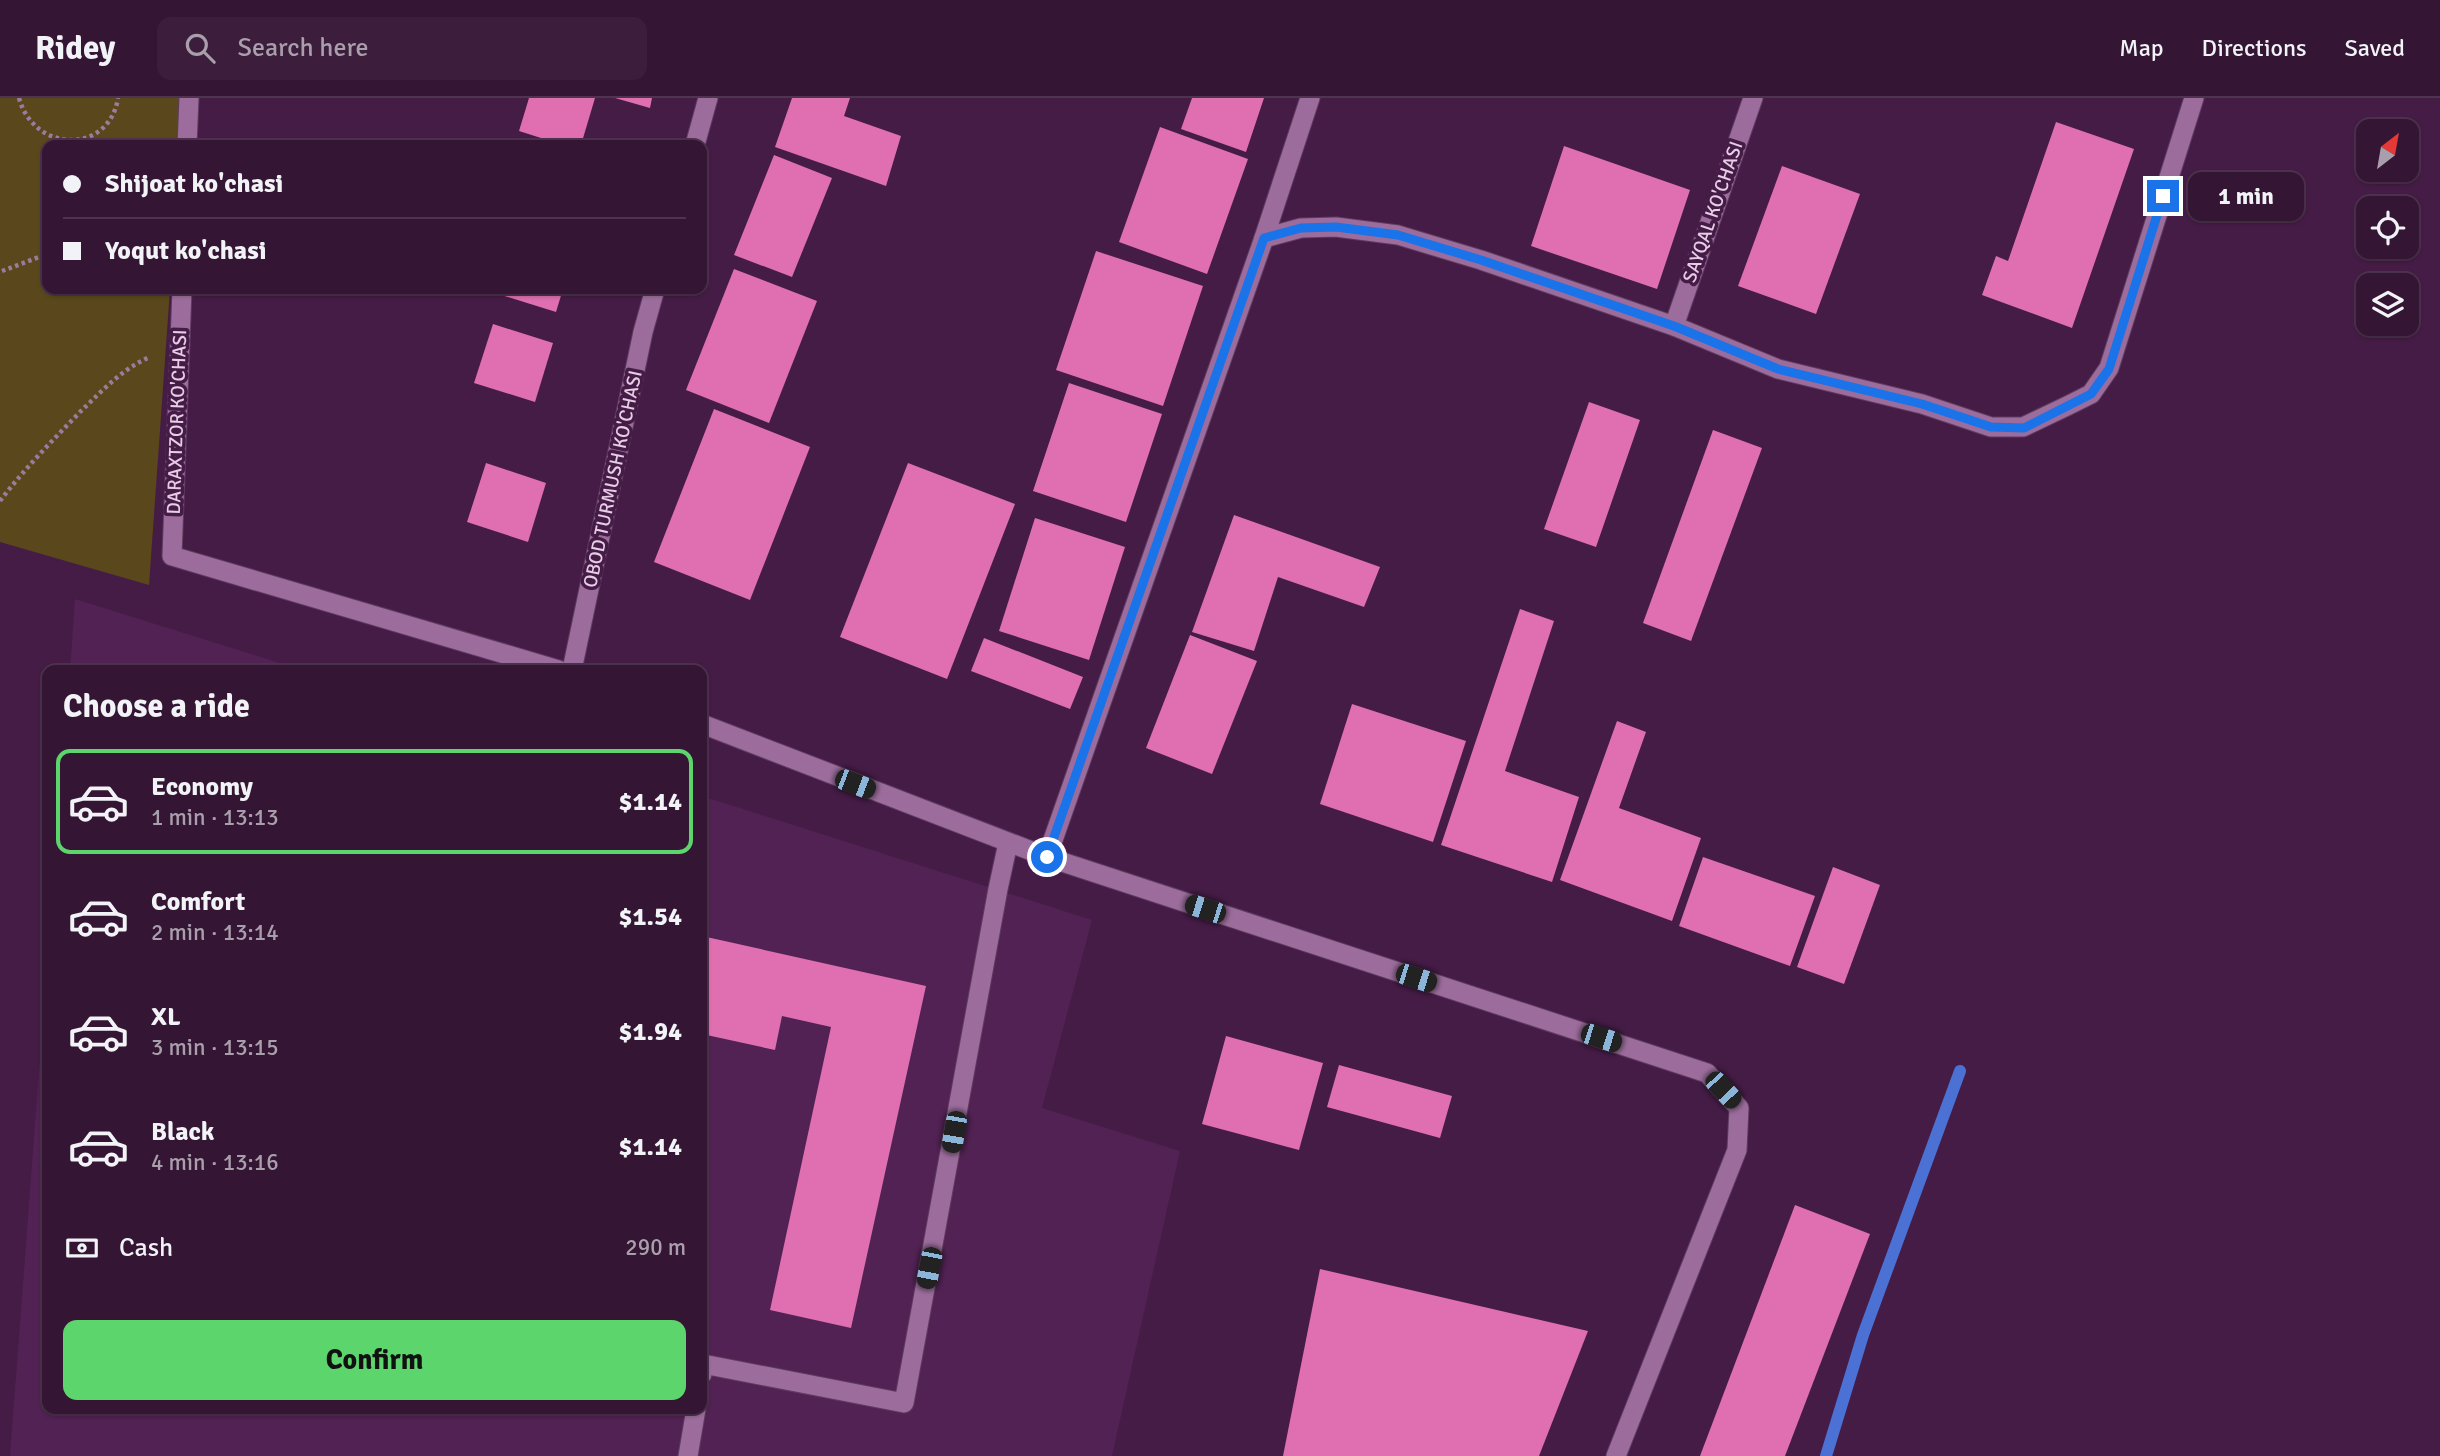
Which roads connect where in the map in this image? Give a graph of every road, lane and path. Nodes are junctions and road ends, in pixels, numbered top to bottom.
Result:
1 (19, 98) edge
2 (118, 98) edge
3 (189, 98) edge
4 (708, 98) edge
5 (1310, 98) edge
6 (1753, 98) edge
7 (2194, 98) edge
8 (57, 140) edge
9 (78, 140) edge
10 (187, 140) edge
11 (696, 140) edge
12 (1264, 238) junction
13 (42, 256) edge
14 (2, 271) dead end
15 (182, 294) edge
16 (654, 294) edge
17 (1674, 326) junction
18 (180, 345) junction
19 (0, 500) edge
20 (542, 665) edge
21 (573, 665) edge
22 (707, 726) edge
23 (1008, 843) junction
24 (1047, 857) junction
25 (707, 1365) edge
26 (695, 1414) edge
27 (688, 1456) edge
28 (1616, 1456) edge

1 - 8 path
2 - 9 path
3 - 10 street
4 - 11 street
5 - 12 street
6 - 17 street, SAYQAL KO'CHASI
7 - 17 street
12 - 17 street
12 - 24 street
13 - 14 path
15 - 18 street, DARAXTZOR KO'CHASI
16 - 21 street, OBOD TURMUSH KO'CHASI
18 - 19 path
18 - 20 street, DARAXTZOR KO'CHASI
22 - 23 street
23 - 24 street
23 - 25 street
24 - 28 street
26 - 27 street

